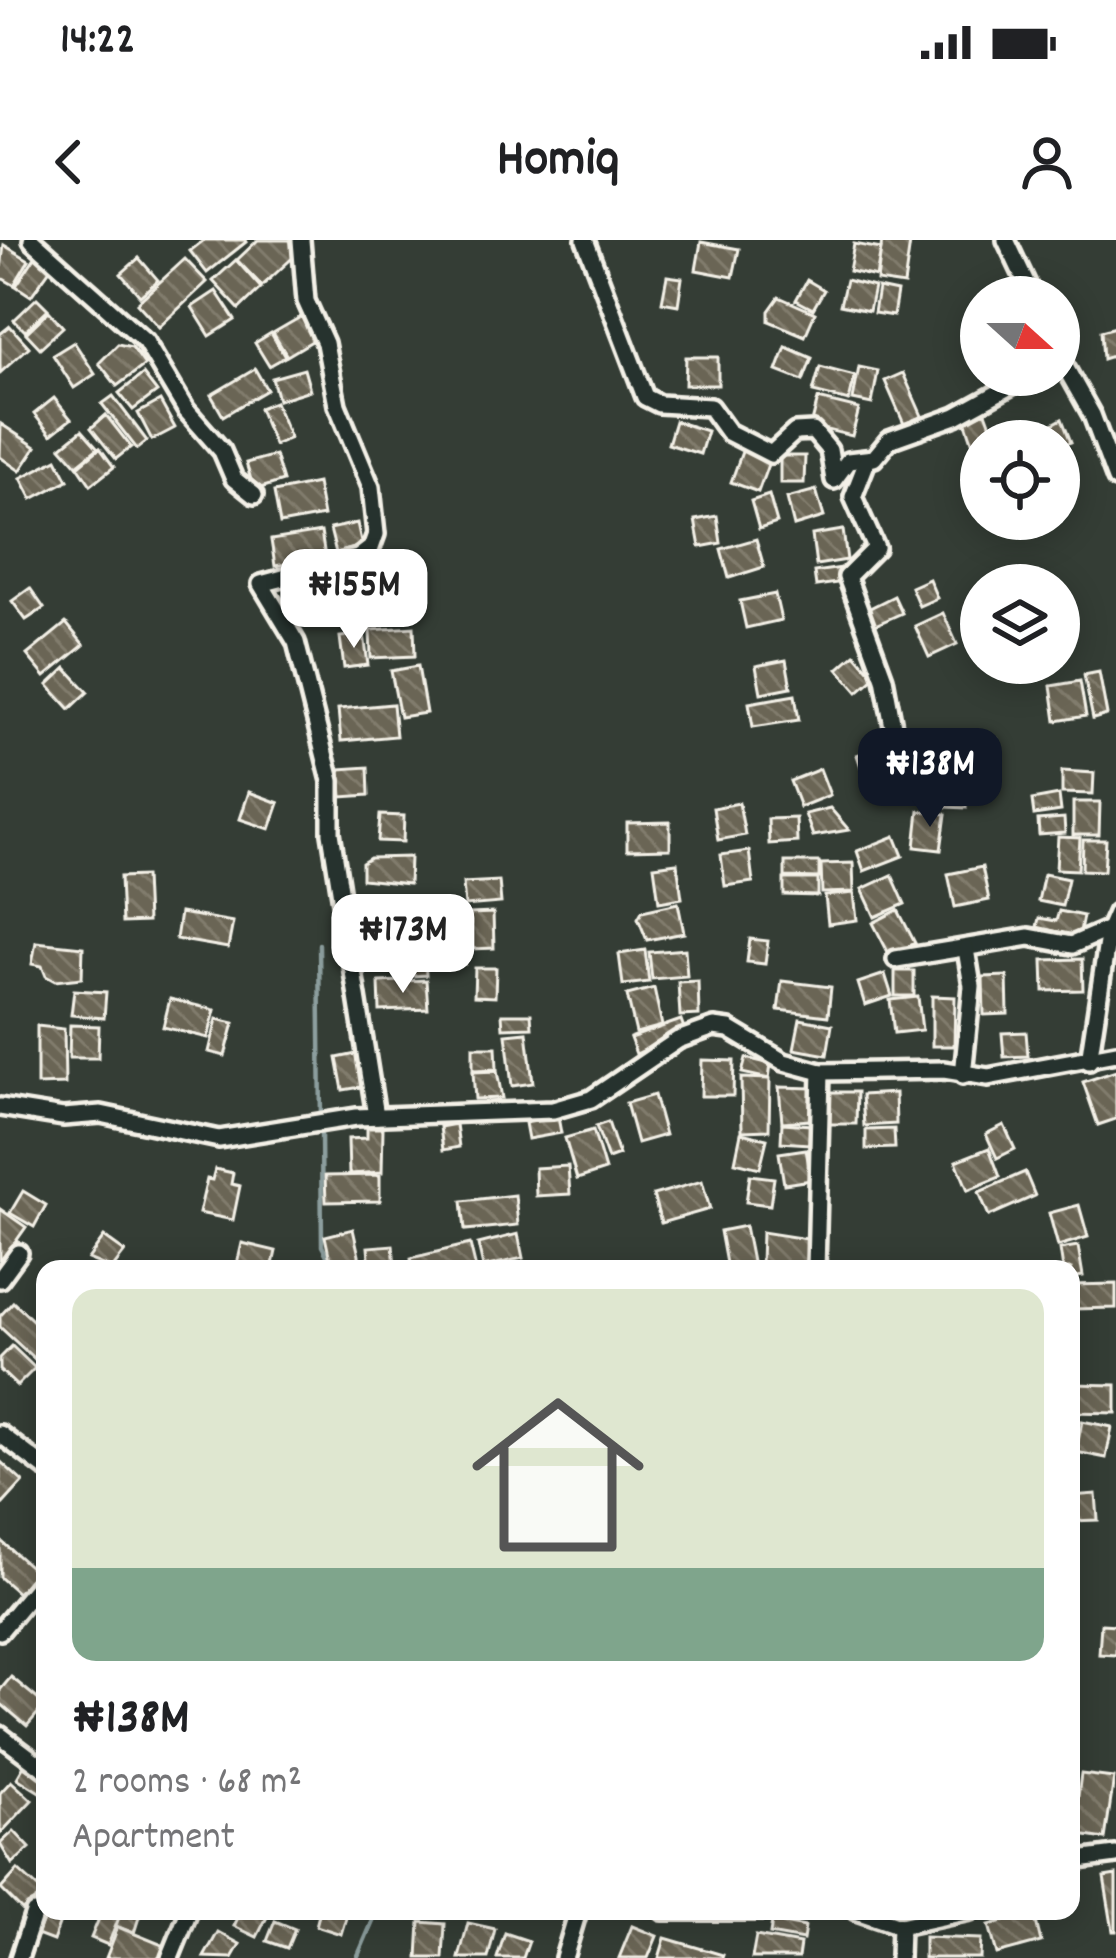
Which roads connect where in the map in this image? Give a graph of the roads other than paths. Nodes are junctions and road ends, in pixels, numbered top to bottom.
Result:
1 (32, 240) edge
2 (301, 240) edge
3 (585, 240) edge
4 (1014, 244) edge
5 (1026, 276) edge
6 (991, 396) edge
7 (1079, 396) edge
8 (867, 461) junction
9 (1116, 479) edge
10 (254, 495) dead end
11 (926, 790) dead end
12 (1112, 921) edge
13 (966, 949) junction
14 (896, 959) dead end
15 (1116, 1053) edge
16 (1089, 1061) junction
17 (820, 1072) junction
18 (963, 1075) junction
19 (0, 1107) edge
20 (376, 1116) junction
21 (20, 1253) dead end
22 (816, 1260) edge
23 (0, 1279) edge
24 (0, 1434) edge
25 (36, 1461) edge
26 (36, 1588) edge
27 (0, 1631) edge
28 (0, 1735) edge
29 (36, 1762) edge
30 (1116, 1855) edge
31 (1080, 1860) edge
32 (34, 1913) dead end
33 (185, 1920) edge
34 (575, 1920) edge
35 (883, 1920) edge
36 (928, 1920) edge
37 (901, 1926) junction
38 (19, 1958) edge
39 (170, 1958) edge
40 (564, 1958) edge
41 (899, 1958) edge

1 - 10 street
2 - 20 street
3 - 8 street
4 - 5 street
6 - 8 street
7 - 9 street
8 - 11 street
12 - 13 street
12 - 16 street
13 - 14 street
13 - 18 street
15 - 16 street
16 - 18 street
17 - 18 street
17 - 20 street
17 - 22 street
19 - 20 street
21 - 23 street
24 - 25 street
26 - 27 street
28 - 29 street
30 - 31 street
32 - 38 street
33 - 39 street
34 - 40 street
35 - 37 street
36 - 37 street
37 - 41 street

